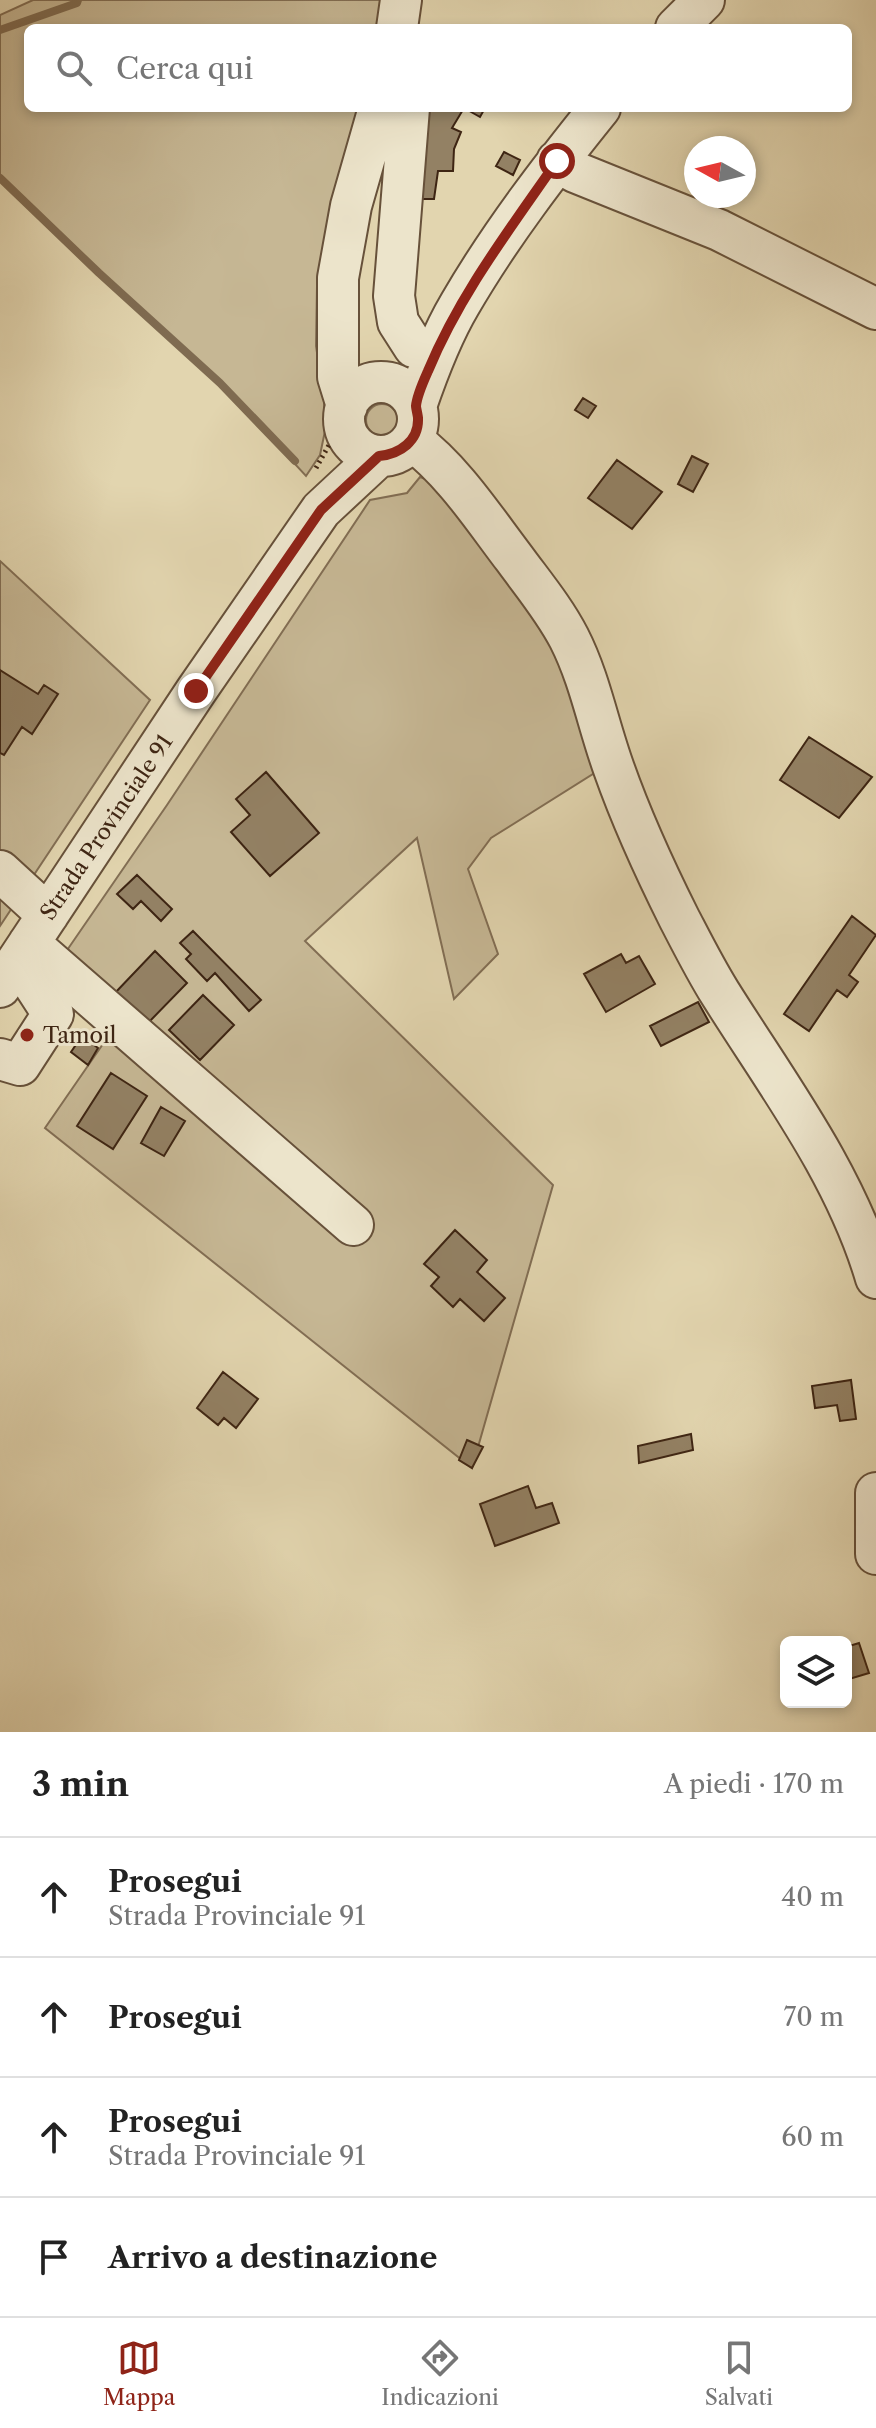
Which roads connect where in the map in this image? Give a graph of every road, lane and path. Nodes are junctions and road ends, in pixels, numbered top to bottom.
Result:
1 (401, 0) edge
2 (422, 0) edge
3 (704, 0) edge
4 (398, 24) edge
5 (419, 24) edge
6 (680, 24) edge
7 (378, 112) edge
8 (409, 112) edge
9 (597, 112) edge
10 (557, 161) junction
11 (351, 206) junction
12 (400, 218) junction
13 (338, 286) junction
14 (394, 296) junction
15 (459, 305) junction
16 (876, 309) edge
17 (414, 347) junction
18 (370, 422) junction
19 (0, 871) edge
20 (24, 951) edge
21 (0, 1059) edge
22 (353, 1225) dead end
23 (876, 1278) edge
24 (876, 1493) edge
25 (876, 1554) edge

1 - 4 street
2 - 5 street
3 - 6 street
7 - 11 street
8 - 12 street
9 - 10 street
10 - 15 street
10 - 16 street
11 - 12 street
11 - 13 street
12 - 14 street
13 - 14 street
13 - 18 street
14 - 17 street
15 - 17 street, Strada Provinciale 91
15 - 18 street
17 - 18 street, Strada Provinciale 91
18 - 20 street, Strada Provinciale 91
18 - 23 street
19 - 20 street
20 - 21 street
20 - 22 street
24 - 25 street

